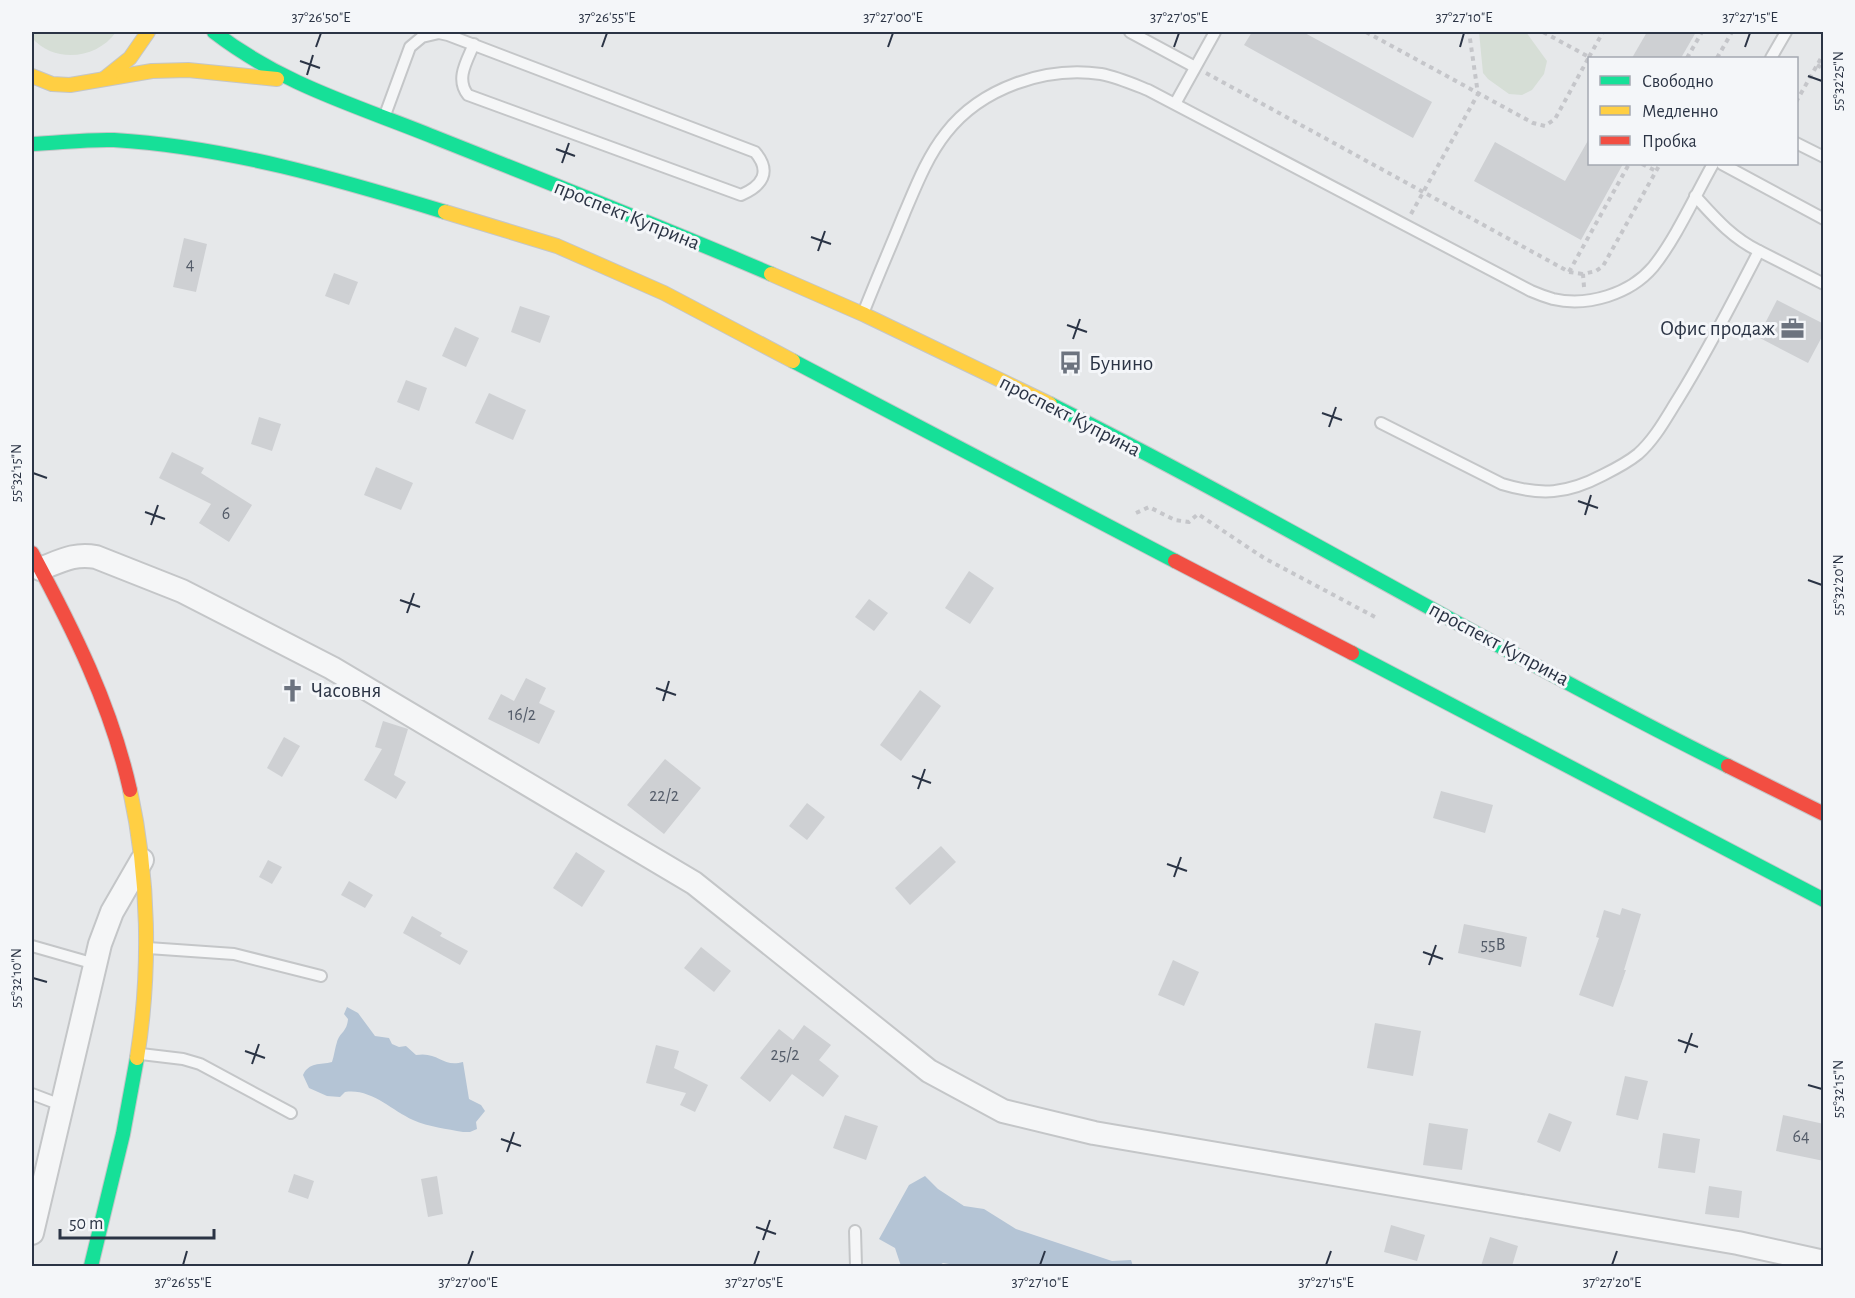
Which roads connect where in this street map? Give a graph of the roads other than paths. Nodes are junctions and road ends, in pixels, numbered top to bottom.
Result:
1 (148, 32) edge
2 (214, 32) edge
3 (1130, 32) edge
4 (1215, 32) edge
5 (1786, 32) edge
6 (474, 44) junction
7 (1772, 57) edge
8 (1195, 67) junction
9 (33, 77) edge
10 (287, 80) junction
11 (87, 84) junction
12 (1176, 102) junction
13 (384, 117) junction
14 (1798, 143) edge
15 (32, 144) edge
16 (1824, 157) edge
17 (1712, 165) edge
18 (1724, 165) edge
19 (1695, 196) junction
20 (1824, 219) edge
21 (1759, 251) junction
22 (1824, 284) edge
23 (862, 314) junction
24 (1381, 423) dead end
25 (36, 561) edge
26 (1824, 814) edge
27 (142, 860) junction
28 (1824, 900) edge
29 (32, 946) edge
30 (145, 948) junction
31 (95, 964) junction
32 (321, 976) dead end
33 (138, 1054) junction
34 (32, 1094) edge
35 (61, 1105) junction
36 (291, 1113) dead end
37 (855, 1231) dead end
38 (32, 1233) edge
39 (1824, 1262) edge
40 (92, 1266) edge
41 (856, 1266) edge

1 - 11 main road, проспект Куприна
2 - 10 main road, проспект Куприна
3 - 8 lane
4 - 8 lane
5 - 7 lane
6 - 6 lane
6 - 13 lane
8 - 12 lane
9 - 11 main road, проспект Куприна
10 - 11 main road, проспект Куприна
10 - 13 main road, проспект Куприна
12 - 19 lane
12 - 23 lane
13 - 23 main road, проспект Куприна
14 - 16 lane
15 - 28 main road
17 - 19 lane
18 - 20 lane
19 - 21 lane
21 - 22 lane
21 - 24 lane
23 - 26 main road, проспект Куприна
25 - 27 main road
25 - 39 street
27 - 30 main road
27 - 31 street
29 - 31 lane
30 - 32 lane
30 - 33 main road
31 - 35 street
33 - 36 lane
33 - 40 main road
34 - 35 lane
35 - 38 street
37 - 41 lane

